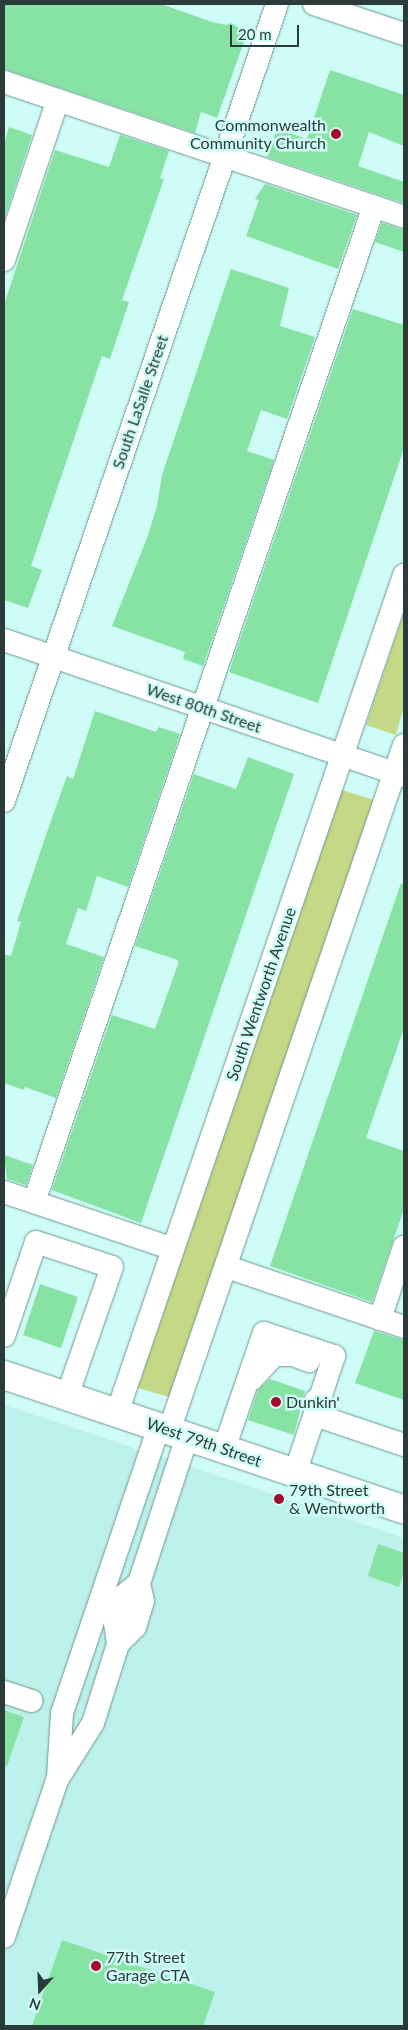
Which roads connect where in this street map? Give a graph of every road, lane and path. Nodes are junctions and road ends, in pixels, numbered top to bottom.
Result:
1 (277, 4) edge
2 (314, 4) edge
3 (404, 34) edge
4 (4, 82) edge
5 (58, 100) junction
6 (225, 156) junction
7 (374, 206) junction
8 (404, 217) edge
9 (4, 260) edge
10 (404, 575) edge
11 (4, 640) edge
12 (53, 657) junction
13 (203, 707) junction
14 (404, 745) edge
15 (342, 755) junction
16 (400, 774) edge
17 (4, 801) edge
18 (4, 1192) edge
19 (34, 1202) junction
20 (404, 1247) edge
21 (173, 1249) junction
22 (227, 1267) junction
23 (380, 1318) junction
24 (404, 1327) edge
25 (4, 1336) edge
26 (4, 1375) edge
27 (67, 1396) junction
28 (117, 1413) junction
29 (315, 1414) junction
30 (172, 1431) junction
31 (404, 1445) edge
32 (224, 1449) junction
33 (295, 1473) junction
34 (404, 1510) edge
35 (4, 1692) edge
36 (32, 1701) dead end
37 (57, 1780) junction
38 (4, 1937) edge

1 - 6 street, South LaSalle Street
2 - 3 street
4 - 5 street
5 - 6 street
5 - 9 street
6 - 7 street
6 - 12 street, South LaSalle Street
7 - 8 street
7 - 13 street
10 - 15 street, South Wentworth Avenue
11 - 12 street, West 80th Street
12 - 13 street, West 80th Street
12 - 17 street, South LaSalle Street
13 - 15 street, West 80th Street
13 - 19 street
14 - 16 street
15 - 16 street, West 80th Street
15 - 21 street, South Wentworth Avenue
16 - 22 street
18 - 19 street
19 - 21 street
20 - 23 street
21 - 28 street, South Wentworth Avenue
22 - 23 street
22 - 30 street
23 - 24 street
25 - 27 street
26 - 27 main road, West 79th Street
27 - 28 main road, West 79th Street
28 - 30 main road, West 79th Street
29 - 31 street
29 - 32 street
29 - 33 street
30 - 32 main road, West 79th Street
30 - 37 street
30 - 37 street
32 - 33 main road, West 79th Street
33 - 34 main road, West 79th Street
35 - 36 street
37 - 38 street

